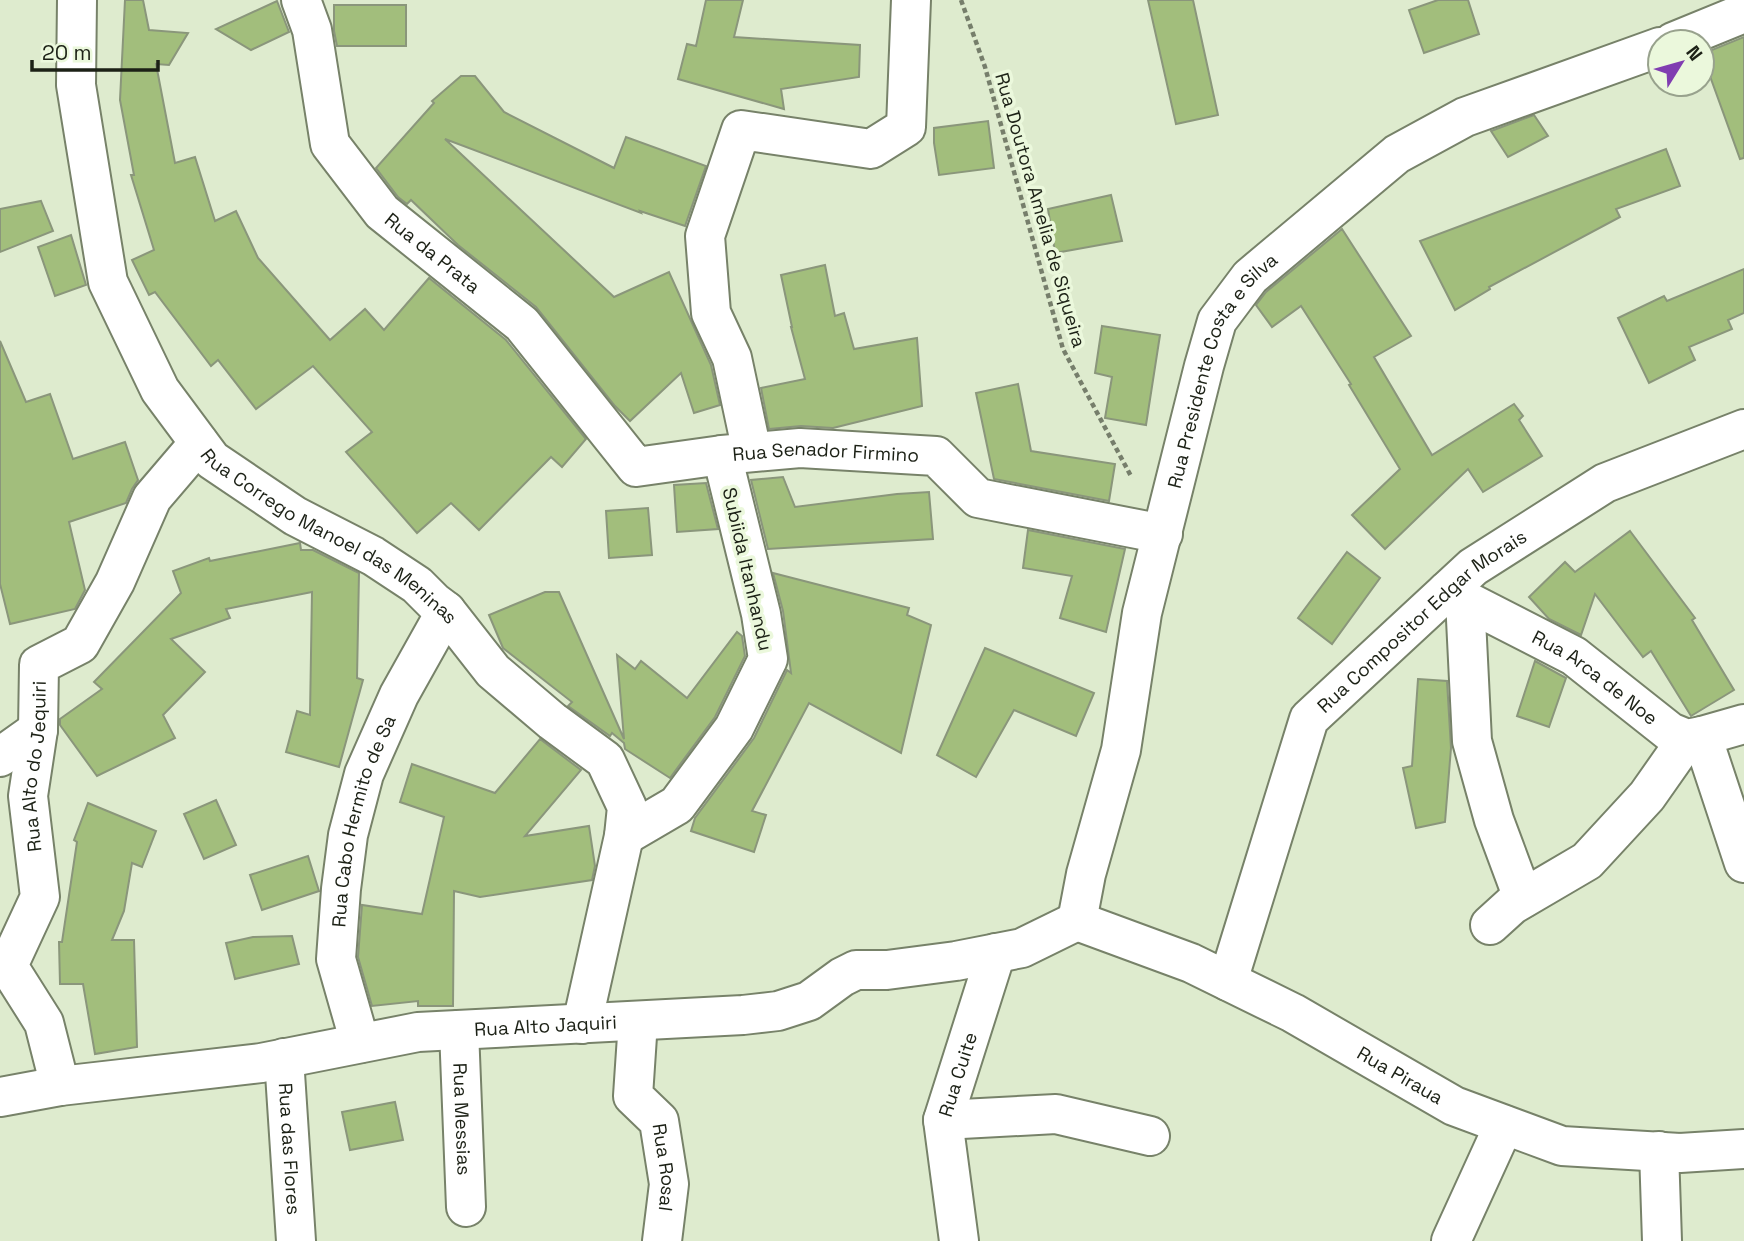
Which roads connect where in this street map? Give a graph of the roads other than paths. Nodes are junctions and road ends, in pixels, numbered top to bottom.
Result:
1 (77, 0) edge
2 (301, 0) edge
3 (911, 0) edge
4 (1744, 13) edge
5 (1707, 28) edge
6 (1646, 52) edge
7 (1744, 429) edge
8 (200, 443) junction
9 (737, 453) junction
10 (636, 467) joint
11 (1163, 534) junction
12 (1456, 595) junction
13 (446, 611) junction
14 (1744, 724) edge
15 (38, 730) junction
16 (1694, 738) junction
17 (0, 757) edge
18 (624, 836) junction
19 (1744, 863) edge
20 (1523, 898) junction
21 (1077, 921) junction
22 (1490, 925) dead end
23 (996, 953) junction
24 (1228, 981) junction
25 (638, 1021) junction
26 (582, 1024) junction
27 (459, 1030) junction
28 (360, 1043) junction
29 (284, 1058) junction
30 (60, 1086) junction
31 (0, 1097) edge
32 (943, 1120) junction
33 (1504, 1125) junction
34 (1150, 1136) dead end
35 (1744, 1149) edge
36 (1659, 1151) junction
37 (466, 1208) dead end
38 (296, 1241) edge
39 (662, 1241) edge
40 (959, 1241) edge
41 (1451, 1241) edge
42 (1662, 1241) edge

1 - 8 street, Rua Corrego Manoel das Meninas
2 - 10 street, Rua da Prata
3 - 9 street, Subiida Itanhandu
4 - 5 street
6 - 11 street, Rua Presidente Costa e Silva
7 - 12 street, Rua Compositor Edgar Morais
8 - 13 street, Rua Corrego Manoel das Meninas
8 - 15 street, Rua Alto do Jequiri
9 - 10 street, Rua Senador Firmino
9 - 11 street, Rua Senador Firmino
9 - 18 street, Subiida Itanhandu
11 - 21 street, Rua Presidente Costa e Silva
12 - 16 street, Rua Arca de Noe
12 - 20 street
12 - 24 street, Rua Compositor Edgar Morais
13 - 18 street, Rua Corrego Manoel das Meninas
13 - 28 street, Rua Cabo Hermito de Sa
14 - 16 street
15 - 17 street
15 - 30 street, Rua Alto do Jequiri
16 - 19 street
16 - 20 street
18 - 26 street, Rua Corrego Manoel das Meninas
20 - 22 street
21 - 23 street, Rua Alto Jaquiri
21 - 24 street, Rua Piraua
23 - 25 street, Rua Alto Jaquiri
23 - 32 street, Rua Cuite
24 - 33 street, Rua Piraua
25 - 26 street, Rua Alto Jaquiri
25 - 39 street, Rua Rosal
26 - 27 street, Rua Alto Jaquiri
27 - 28 street, Rua Alto Jaquiri
27 - 37 street, Rua Messias
28 - 29 street, Rua Alto Jaquiri
29 - 30 street, Rua Alto Jaquiri
29 - 38 street, Rua das Flores
30 - 31 street, Rua Alto Jaquiri
32 - 34 street
32 - 40 street, Rua Cuite
33 - 36 street, Rua Piraua
33 - 41 street
35 - 36 street, Rua Piraua
36 - 42 street

